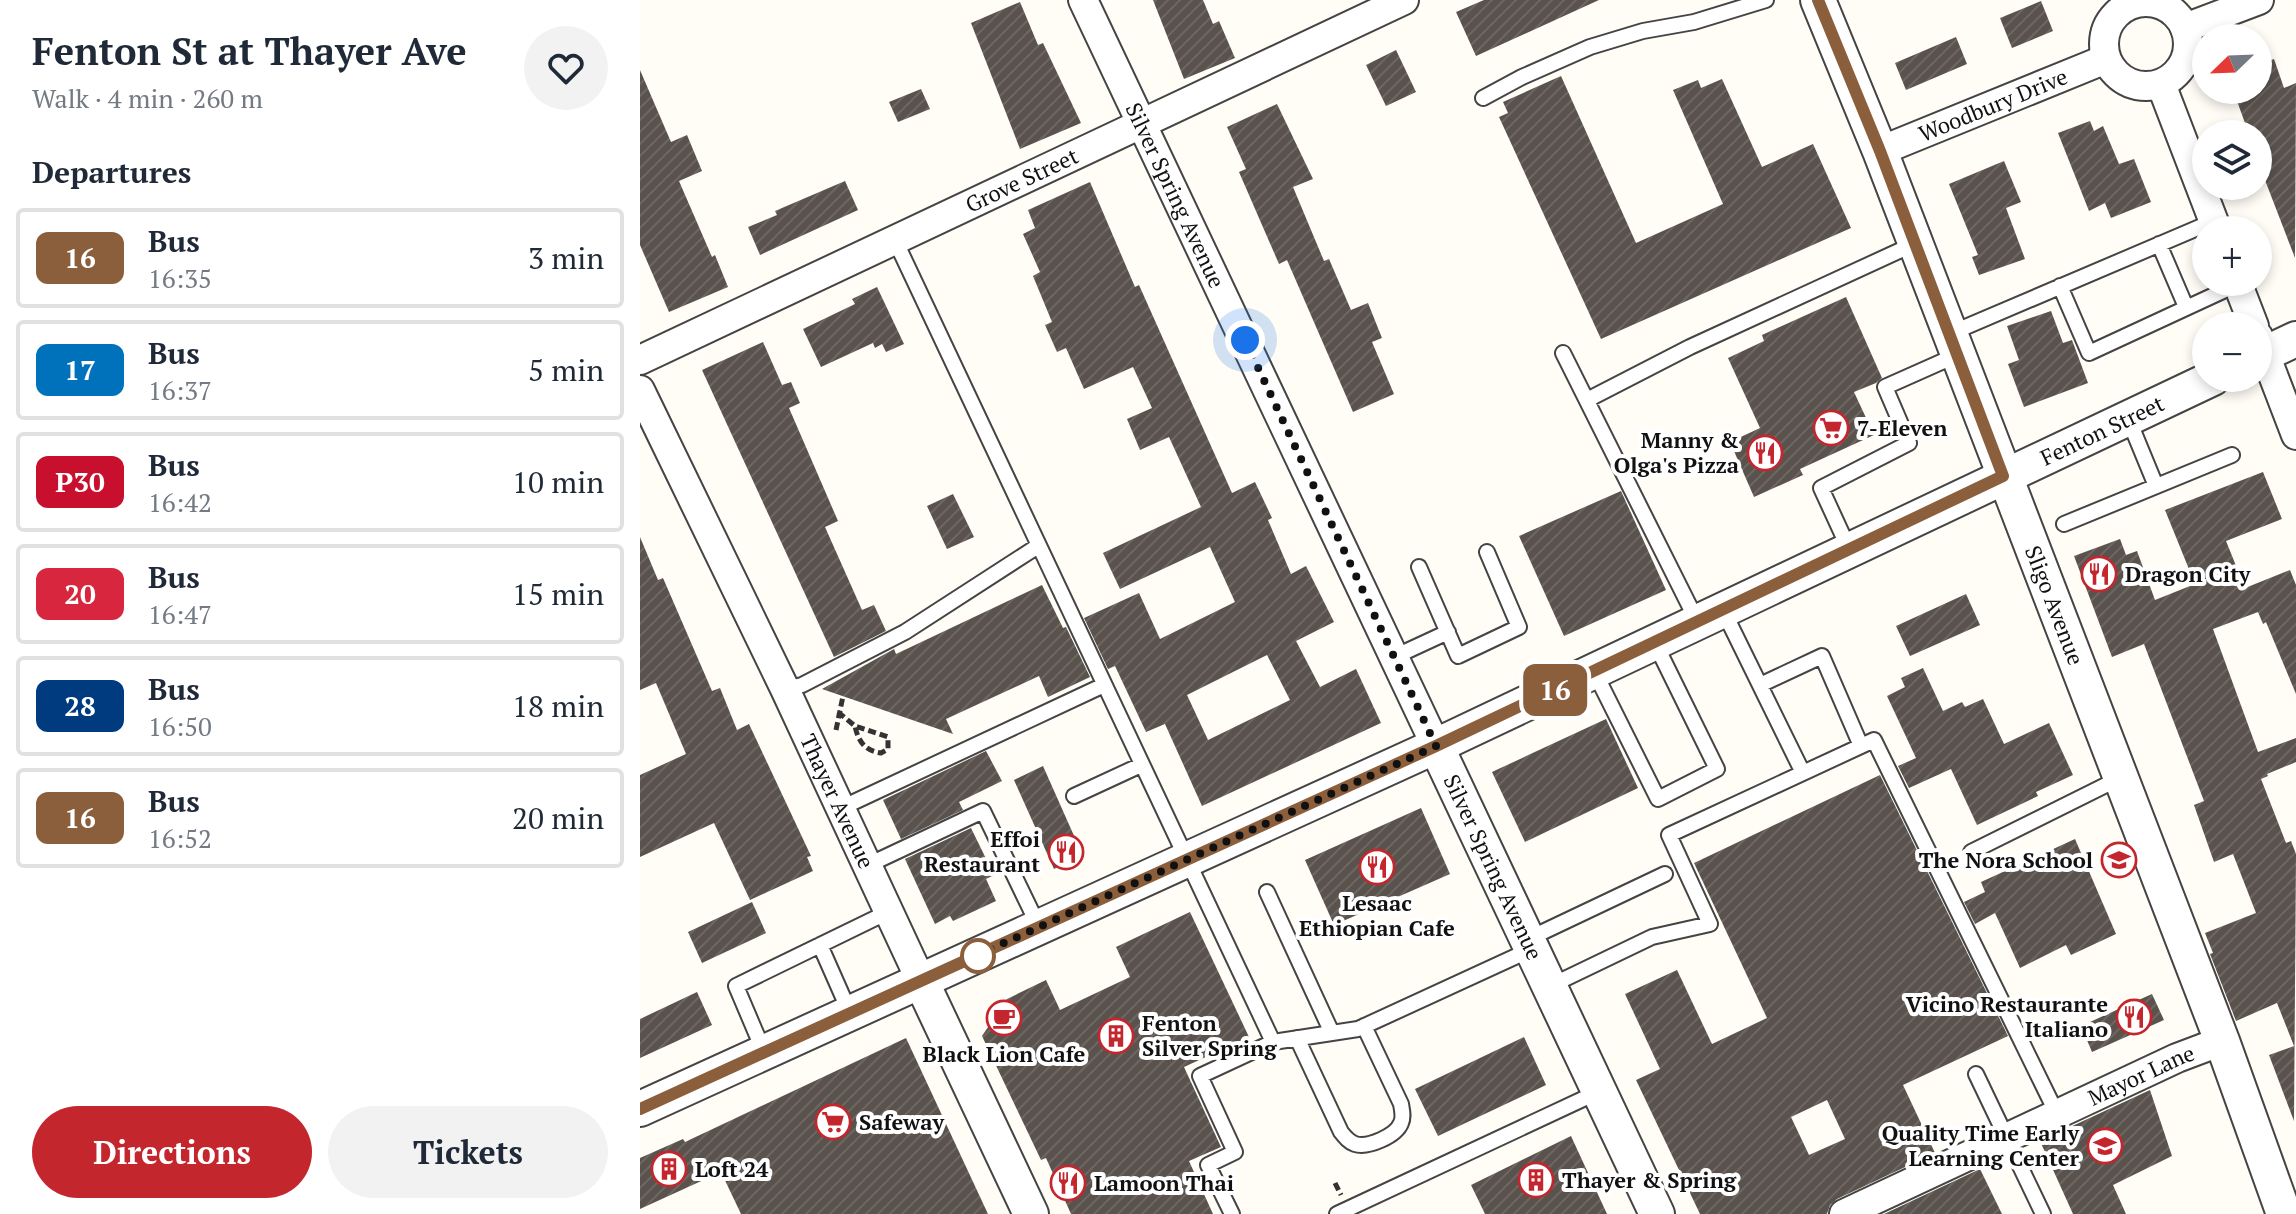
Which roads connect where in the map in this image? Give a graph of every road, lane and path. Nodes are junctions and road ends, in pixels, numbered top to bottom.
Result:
1 (1083, 0) edge
2 (1404, 0) edge
3 (1766, 0) edge
4 (1818, 0) edge
5 (2259, 0) edge
6 (2132, 2) edge
7 (2185, 28) junction
8 (2106, 59) junction
9 (2161, 84) junction
10 (1483, 98) dead end
11 (1142, 123) junction
12 (1880, 151) junction
13 (2211, 216) edge
14 (2192, 233) edge
15 (895, 240) junction
16 (1914, 244) junction
17 (2159, 244) junction
18 (2060, 286) junction
19 (2210, 296) edge
20 (2186, 307) junction
21 (2296, 339) edge
22 (2272, 342) edge
23 (1953, 345) junction
24 (1563, 353) dead end
25 (640, 360) edge
26 (2272, 375) edge
27 (2192, 388) edge
28 (640, 390) edge
29 (1587, 400) junction
30 (2128, 418) junction
31 (2296, 435) edge
32 (2232, 455) dead end
33 (2003, 476) junction
34 (2156, 486) junction
35 (2064, 524) dead end
36 (1038, 546) junction
37 (1849, 549) junction
38 (1487, 552) dead end
39 (1419, 567) dead end
40 (1710, 616) junction
41 (1448, 632) junction
42 (1654, 642) junction
43 (1394, 657) junction
44 (1594, 671) junction
45 (1104, 685) junction
46 (1760, 685) junction
47 (785, 689) junction
48 (843, 696) dead end
49 (838, 712) junction
50 (855, 726) junction
51 (836, 730) dead end
52 (871, 732) junction
53 (861, 743) junction
54 (1436, 746) junction
55 (1861, 746) junction
56 (1141, 765) junction
57 (1803, 773) junction
58 (2120, 778) junction
59 (1074, 796) dead end
60 (839, 809) junction
61 (1971, 852) dead end
62 (1186, 861) junction
63 (866, 866) junction
64 (1665, 874) dead end
65 (1267, 892) dead end
66 (888, 912) junction
67 (1040, 927) junction
68 (1530, 944) junction
69 (820, 945) junction
70 (921, 981) junction
71 (1549, 986) junction
72 (850, 1013) junction
73 (1364, 1026) junction
74 (1332, 1033) junction
75 (1297, 1038) junction
76 (2222, 1041) junction
77 (1273, 1042) junction
78 (764, 1052) junction
79 (1976, 1074) dead end
80 (1599, 1091) junction
81 (640, 1109) edge
82 (2057, 1114) junction
83 (2008, 1137) junction
84 (2283, 1180) edge
85 (1031, 1214) edge
86 (1232, 1214) edge
87 (1337, 1214) edge
88 (1657, 1214) edge
89 (1844, 1214) edge
90 (2043, 1214) edge
91 (2284, 1214) edge

1 - 11 street, Silver Spring Avenue
2 - 11 street, Grove Street
3 - 10 lane
4 - 12 street, Sligo Avenue
5 - 7 street
6 - 7 street
6 - 8 street
7 - 9 street
8 - 9 street
8 - 12 street, Woodbury Drive
9 - 13 street
11 - 15 street, Grove Street
11 - 43 street, Silver Spring Avenue
12 - 16 street, Sligo Avenue
14 - 17 lane
15 - 25 street, Grove Street
15 - 36 lane
16 - 23 street, Sligo Avenue
16 - 29 lane
17 - 18 lane
17 - 20 lane
18 - 20 lane
18 - 23 lane
19 - 20 lane
21 - 22 street
23 - 33 street, Sligo Avenue
23 - 37 lane
24 - 29 lane
26 - 31 street
27 - 30 street, Fenton Street
28 - 47 street, Thayer Avenue
29 - 40 lane
30 - 33 street, Fenton Street
30 - 34 lane
32 - 34 lane
33 - 37 street, Fenton Street
33 - 58 street, Sligo Avenue
34 - 35 lane
36 - 45 lane
36 - 47 lane
37 - 40 street, Fenton Street
38 - 41 lane
39 - 41 lane
40 - 42 street, Fenton Street
40 - 46 lane
41 - 43 lane
42 - 44 street, Fenton Street
42 - 44 lane
43 - 54 street, Silver Spring Avenue
44 - 54 street, Fenton Street
45 - 56 lane
45 - 60 lane
46 - 55 lane
46 - 57 lane
47 - 60 street, Thayer Avenue
48 - 49 path
49 - 50 path
49 - 51 path
50 - 52 path
50 - 53 path
52 - 53 path
52 - 53 path
54 - 62 street, Fenton Street
54 - 68 street, Silver Spring Avenue
55 - 57 lane
55 - 82 lane
56 - 59 lane
56 - 62 lane
57 - 71 lane
58 - 61 lane
58 - 76 street, Sligo Avenue
60 - 63 street, Thayer Avenue
62 - 67 street, Fenton Street
62 - 77 lane
63 - 66 street, Thayer Avenue
63 - 67 lane
64 - 68 lane
65 - 74 lane
66 - 69 lane
66 - 70 street, Thayer Avenue
67 - 70 street, Fenton Street
68 - 71 street, Silver Spring Avenue
68 - 73 lane
69 - 72 lane
69 - 78 lane
70 - 72 street, Fenton Street
70 - 85 street, Thayer Avenue
71 - 80 street, Silver Spring Avenue
72 - 78 street, Fenton Street
73 - 74 lane
73 - 75 lane
74 - 75 lane
75 - 77 lane
76 - 82 street, Mayor Lane
76 - 84 street, Sligo Avenue
77 - 86 lane
78 - 81 street, Fenton Street
79 - 83 lane
80 - 87 lane
80 - 88 street, Silver Spring Avenue
82 - 83 street, Mayor Lane
83 - 89 street, Mayor Lane
83 - 90 lane
84 - 91 street, Sligo Avenue

